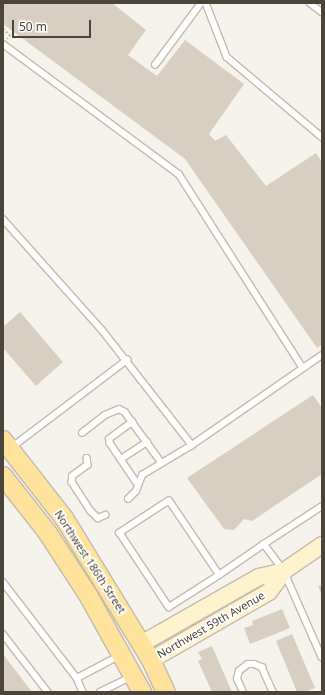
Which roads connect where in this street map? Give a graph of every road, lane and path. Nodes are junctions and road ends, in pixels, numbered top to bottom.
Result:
1 (201, 3) edge
2 (206, 3) edge
3 (310, 3) edge
4 (322, 12) edge
5 (3, 44) edge
6 (155, 65) dead end
7 (322, 137) edge
8 (3, 219) edge
9 (322, 355) edge
10 (127, 360) junction
11 (303, 368) junction
12 (133, 422) junction
13 (82, 433) dead end
14 (147, 442) junction
15 (192, 445) junction
16 (5, 447) edge
17 (87, 458) dead end
18 (121, 459) junction
19 (161, 462) junction
20 (3, 476) edge
21 (137, 484) junction
22 (128, 499) dead end
23 (322, 506) edge
24 (105, 515) dead end
25 (264, 544) junction
26 (322, 545) edge
27 (284, 571) junction
28 (218, 575) junction
29 (3, 582) edge
30 (109, 632) junction
31 (3, 634) edge
32 (141, 644) junction
33 (121, 655) junction
34 (322, 657) edge
35 (151, 660) junction
36 (133, 676) junction
37 (77, 678) junction
38 (163, 686) edge
39 (48, 692) edge
40 (83, 692) edge
41 (100, 692) edge
42 (142, 692) edge
43 (243, 692) edge
44 (273, 692) edge

1 - 6 lane
2 - 7 lane
3 - 4 lane
5 - 11 lane
8 - 10 lane
9 - 11 lane
10 - 15 lane
10 - 16 lane
11 - 15 lane
12 - 13 lane
12 - 14 lane
12 - 18 lane
14 - 18 lane
14 - 19 lane
15 - 19 lane
16 - 32 main road, Northwest 186th Street
17 - 24 lane
18 - 21 lane
19 - 21 lane
20 - 30 main road, Northwest 186th Street
21 - 22 lane
23 - 25 lane
25 - 27 lane
25 - 28 lane
26 - 27 street, Northwest 59th Avenue
27 - 32 street, Northwest 59th Avenue
27 - 34 lane
27 - 35 street, Northwest 59th Avenue
28 - 28 lane
29 - 37 lane
30 - 33 main road, Northwest 186th Street
30 - 35 main road
31 - 39 lane
32 - 35 main road, Northwest 186th Street
33 - 36 main road, Northwest 186th Street
33 - 37 lane
33 - 38 main road
35 - 38 main road, Northwest 186th Street
36 - 41 lane
36 - 42 main road, Northwest 186th Street
37 - 40 lane
43 - 44 lane

